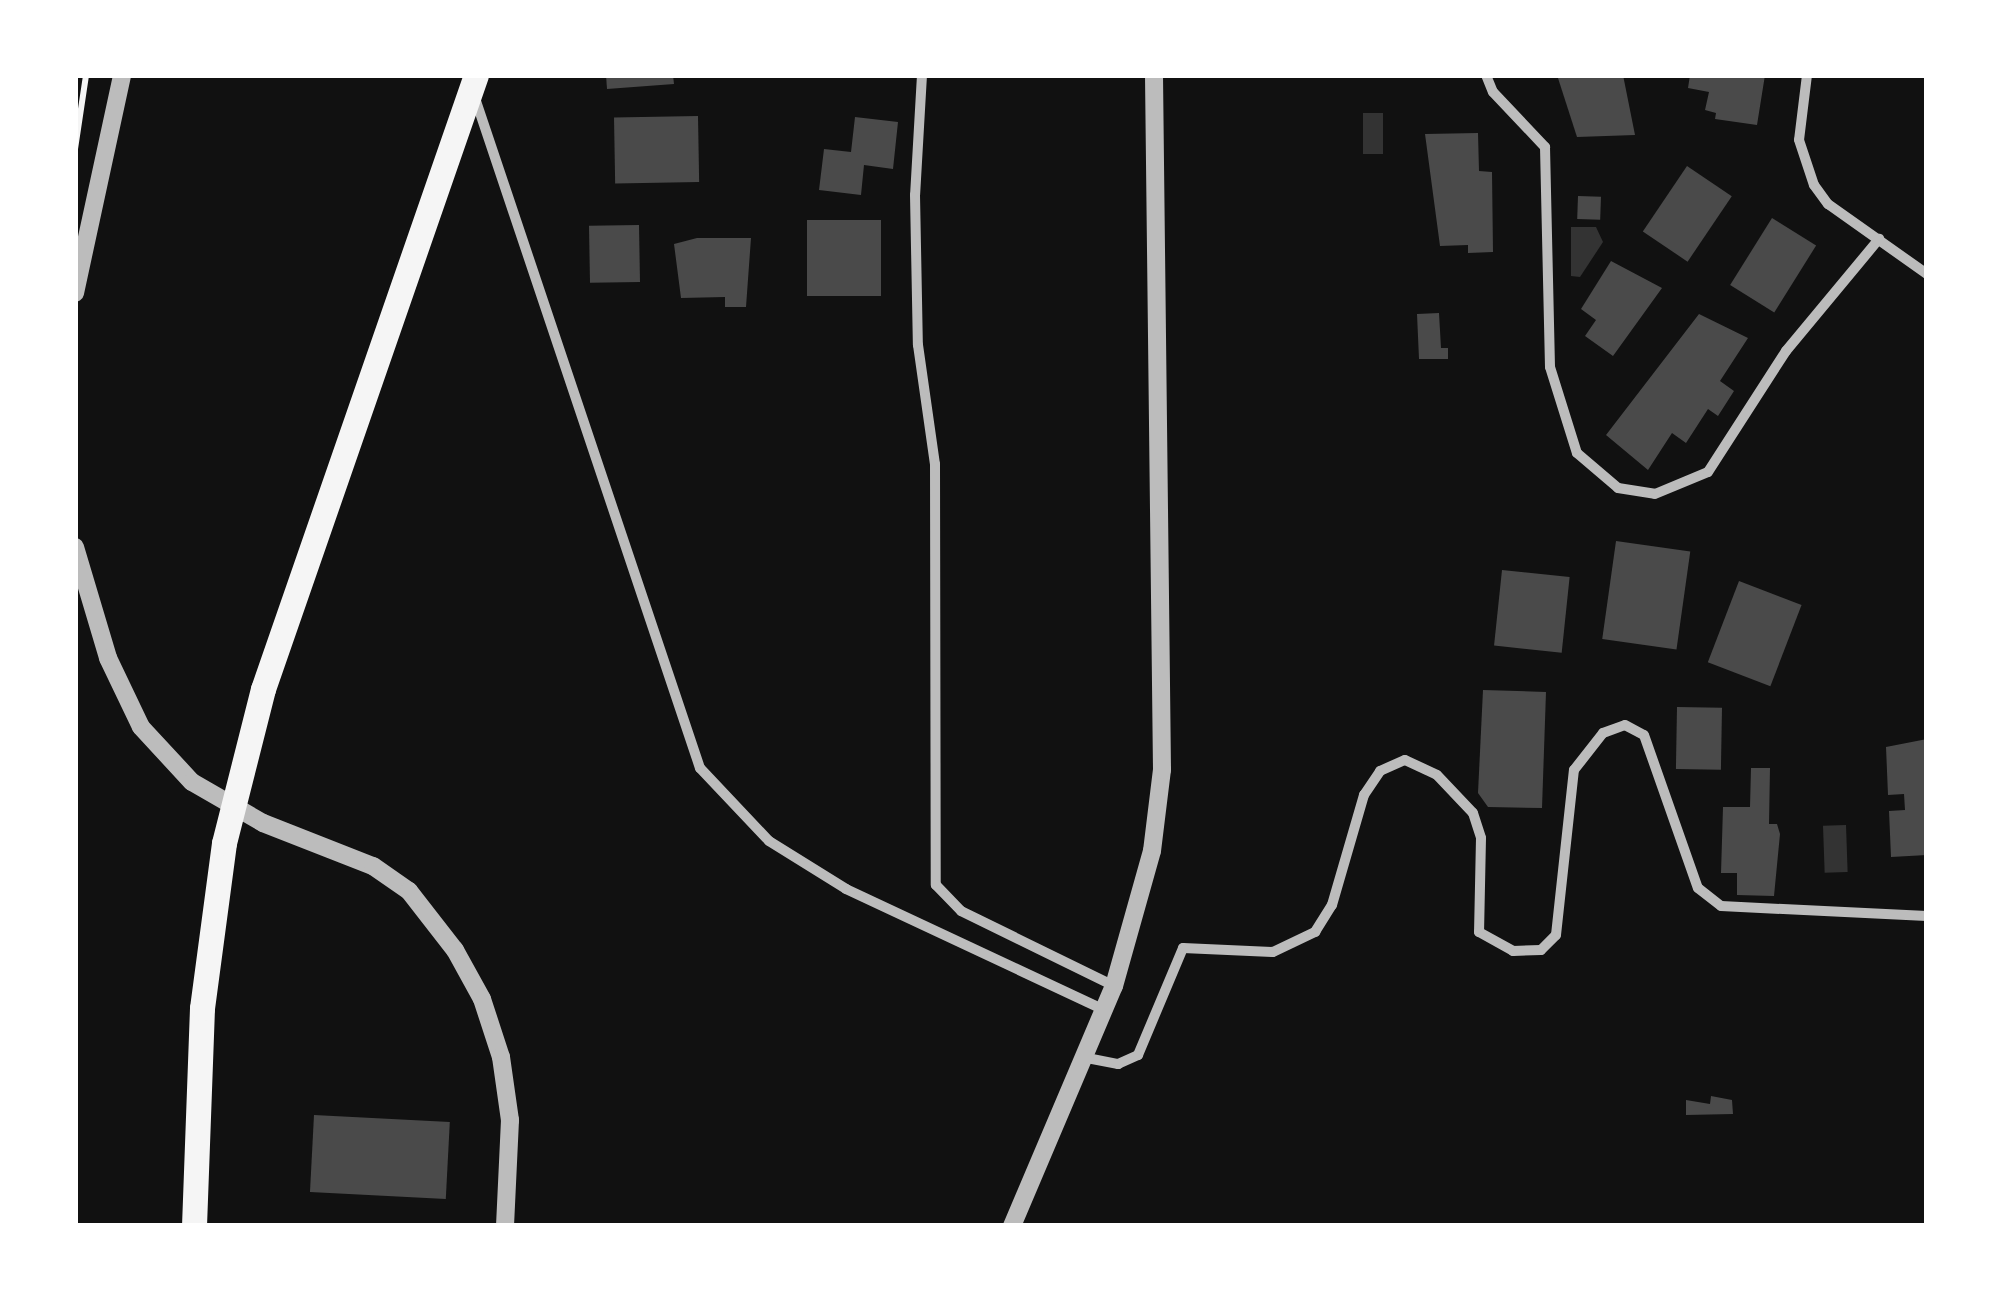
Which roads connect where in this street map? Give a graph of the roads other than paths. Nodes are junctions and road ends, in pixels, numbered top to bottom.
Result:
1 (122, 75) edge
2 (468, 75) edge
3 (476, 75) edge
4 (922, 75) edge
5 (1154, 75) edge
6 (1486, 75) edge
7 (1806, 75) edge
8 (1878, 240) junction
9 (1927, 274) edge
10 (75, 293) edge
11 (75, 547) edge
12 (1927, 916) edge
13 (1114, 986) junction
14 (1104, 1010) junction
15 (1086, 1058) junction
16 (194, 1226) edge
17 (505, 1226) edge
18 (1012, 1226) edge

1 - 10 street
2 - 14 street
3 - 16 main road
4 - 13 street
5 - 13 street
6 - 8 street
7 - 8 street
8 - 9 street
11 - 17 street
12 - 15 street
13 - 14 street
14 - 15 street
15 - 18 street

